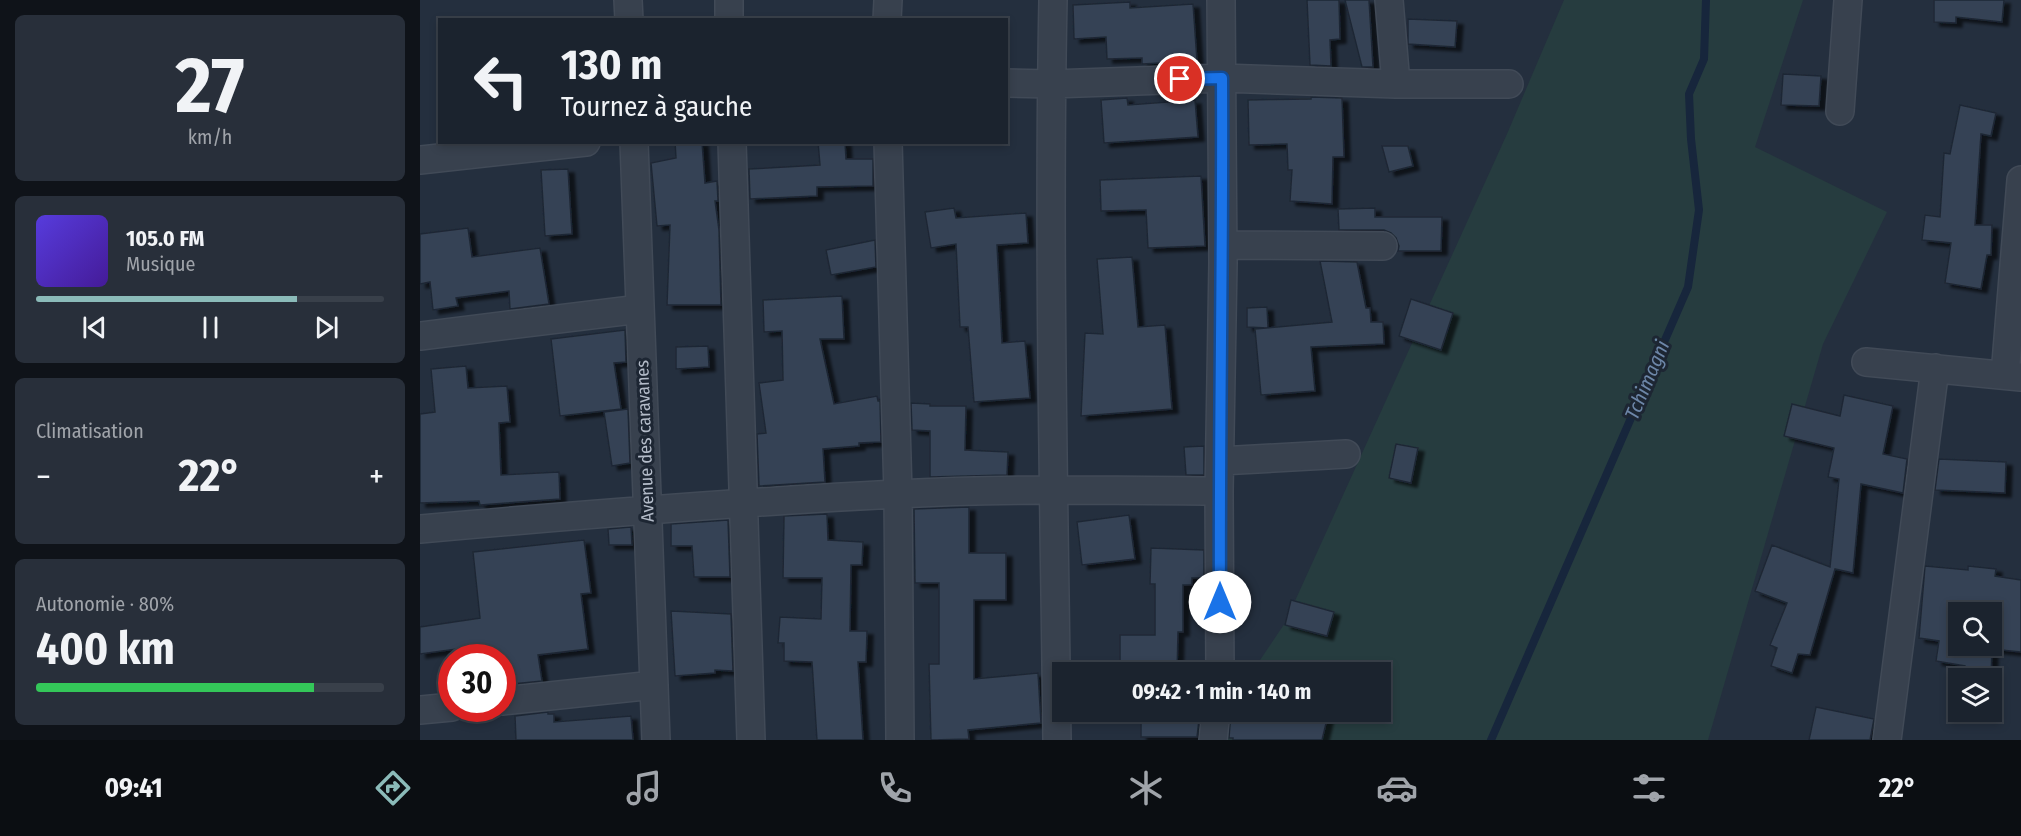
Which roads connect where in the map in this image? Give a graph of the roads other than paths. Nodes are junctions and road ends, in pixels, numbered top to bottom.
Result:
1 (628, 0) edge
2 (729, 0) edge
3 (888, 0) edge
4 (1053, 0) edge
5 (1221, 0) edge
6 (1389, 0) edge
7 (1848, 0) edge
8 (629, 18) edge
9 (729, 18) edge
10 (887, 18) edge
11 (1222, 78) junction
12 (1008, 82) edge
13 (1052, 84) junction
14 (1396, 84) junction
15 (1509, 84) dead end
16 (1840, 111) dead end
17 (568, 144) edge
18 (634, 144) edge
19 (732, 144) edge
20 (888, 144) edge
21 (420, 160) edge
22 (2021, 180) edge
23 (1223, 245) junction
24 (1383, 246) dead end
25 (640, 309) junction
26 (420, 336) edge
27 (1866, 362) dead end
28 (1935, 368) junction
29 (2013, 376) edge
30 (1346, 454) dead end
31 (1220, 461) junction
32 (1054, 490) junction
33 (1219, 491) junction
34 (898, 494) junction
35 (743, 504) junction
36 (647, 509) junction
37 (420, 529) edge
38 (1220, 662) edge
39 (654, 685) junction
40 (516, 700) edge
41 (438, 708) edge
42 (420, 710) edge
43 (1215, 722) edge
44 (656, 740) edge
45 (751, 740) edge
46 (900, 740) edge
47 (1057, 740) edge
48 (1213, 740) edge
49 (1887, 740) edge

1 - 8 street
2 - 9 street
3 - 10 street
4 - 13 street
5 - 11 street
6 - 14 street
7 - 16 street
11 - 13 street
11 - 14 street
11 - 23 street
12 - 13 street
13 - 32 street
14 - 15 street
17 - 21 street
18 - 25 street, Avenue des caravanes
19 - 35 street
20 - 34 street
22 - 29 street
23 - 24 street
23 - 31 street
25 - 26 street
25 - 36 street, Avenue des caravanes
27 - 28 street
28 - 29 street
28 - 49 street
30 - 31 street
31 - 33 street
32 - 33 street
32 - 34 street
32 - 47 street
33 - 38 street
34 - 35 street
34 - 46 street
35 - 36 street
35 - 45 street
36 - 37 street
36 - 39 street, Avenue des caravanes
39 - 40 street
39 - 44 street, Avenue des caravanes
41 - 42 street
43 - 48 street

